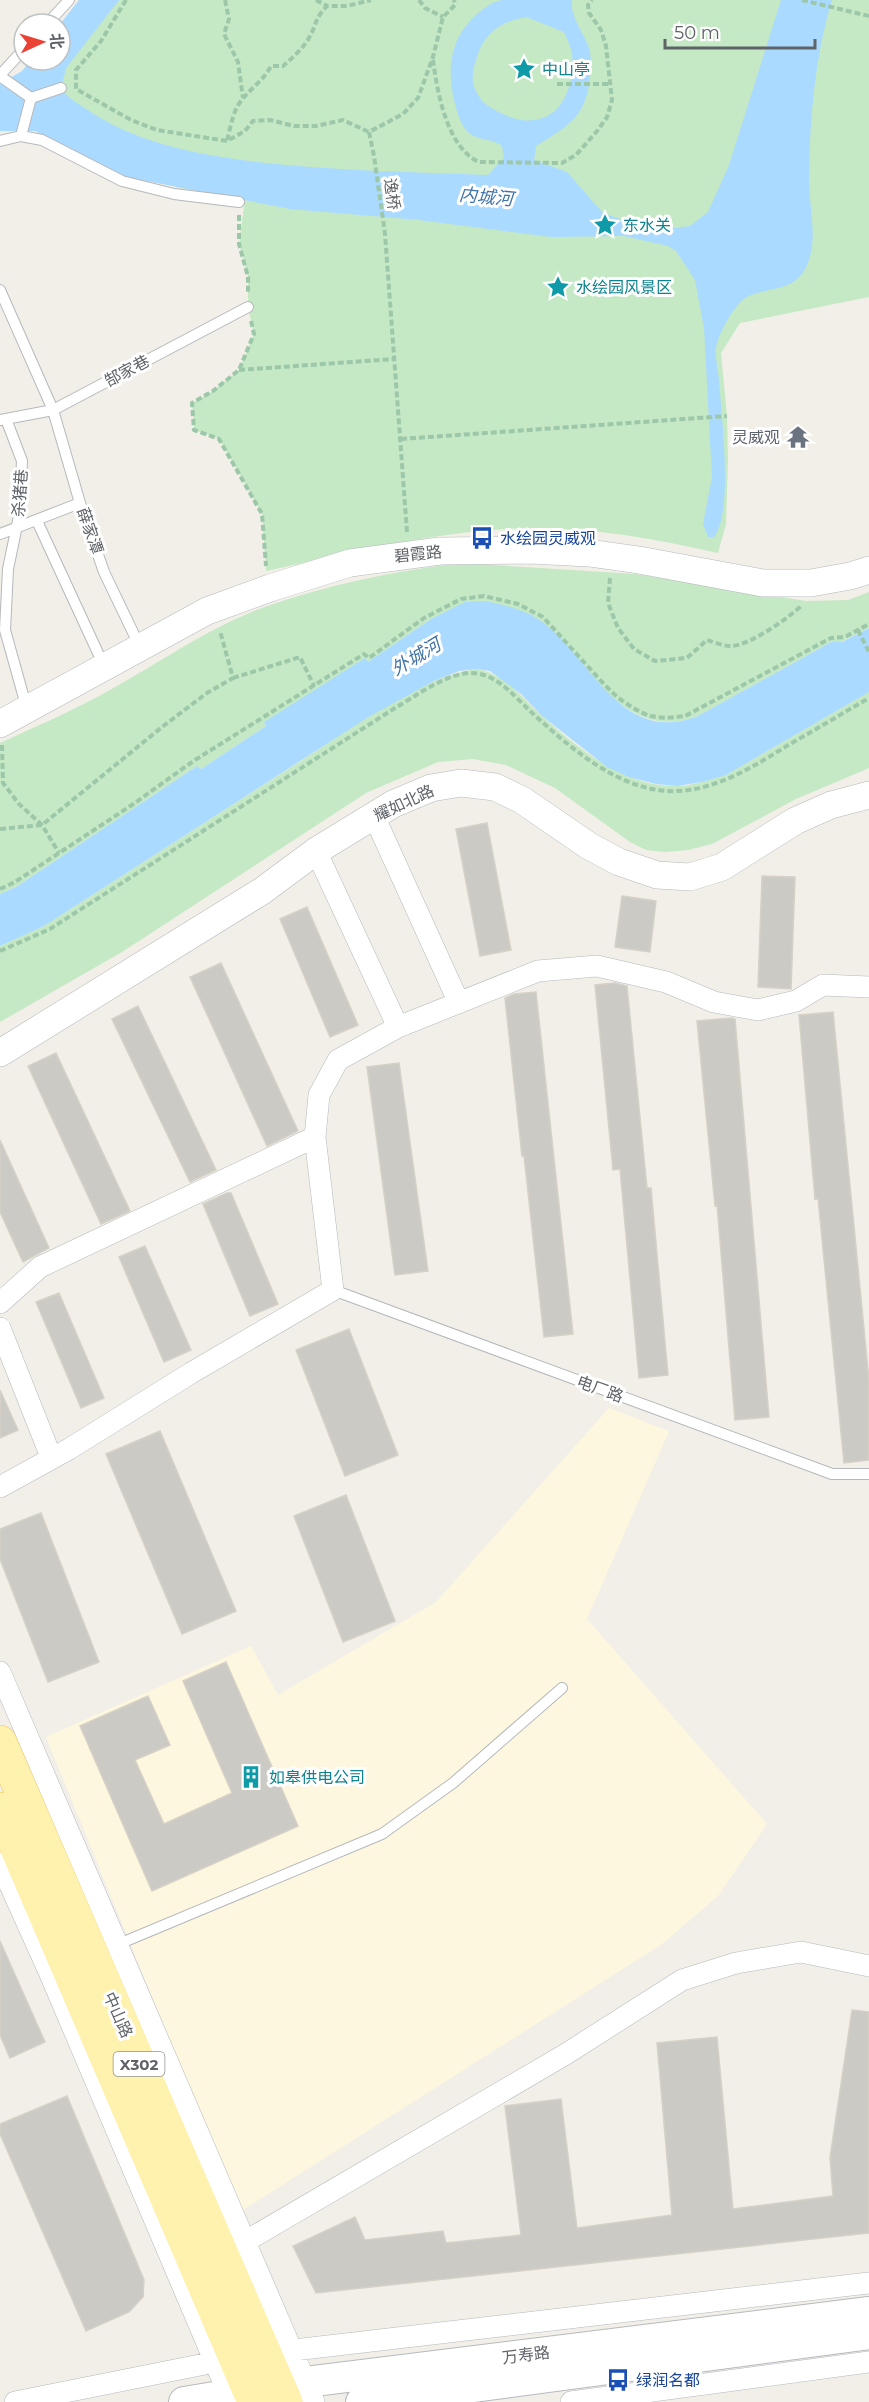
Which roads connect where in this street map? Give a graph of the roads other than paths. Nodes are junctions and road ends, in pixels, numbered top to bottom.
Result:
1 (69, 0) edge
2 (58, 12) edge
3 (12, 62) edge
4 (0, 76) edge
5 (61, 88) dead end
6 (31, 98) junction
7 (21, 136) junction
8 (0, 141) edge
9 (239, 202) road end
10 (0, 290) edge
11 (248, 307) road end
12 (53, 410) junction
13 (3, 420) edge
14 (80, 504) junction
15 (37, 521) junction
16 (16, 528) junction
17 (0, 534) edge
18 (869, 570) edge
19 (140, 647) junction
20 (104, 666) junction
21 (27, 709) junction
22 (1, 723) edge
23 (869, 795) edge
24 (374, 816) junction
25 (316, 851) junction
26 (869, 987) edge
27 (459, 1003) junction
28 (399, 1027) junction
29 (0, 1053) edge
30 (315, 1137) junction
31 (333, 1290) junction
32 (0, 1303) edge
33 (0, 1328) edge
34 (51, 1457) junction
35 (869, 1474) edge
36 (0, 1487) edge
37 (0, 1672) edge
38 (562, 1688) dead end
39 (0, 1742) edge
40 (0, 1809) edge
41 (0, 1863) edge
42 (105, 1950) junction
43 (869, 1966) edge
44 (246, 2241) junction
45 (869, 2283) edge
46 (869, 2312) edge
47 (869, 2334) edge
48 (253, 2356) junction
49 (869, 2362) edge
50 (269, 2395) edge
51 (15, 2402) edge
52 (184, 2402) edge
53 (361, 2402) edge
54 (571, 2402) edge

1 - 2 lane
3 - 4 lane
4 - 6 lane
5 - 6 lane
6 - 7 lane
7 - 8 lane
7 - 9 lane
10 - 12 lane, 薛家潭
11 - 12 lane, 郜家巷
12 - 13 lane, 郜家巷
12 - 14 lane, 薛家潭
13 - 16 lane, 杀猪巷
14 - 15 lane
14 - 19 lane, 薛家潭
15 - 16 lane
15 - 20 lane
16 - 17 lane
16 - 21 lane, 杀猪巷
18 - 19 street, 碧霞路
19 - 20 street, 碧霞路
20 - 21 street, 碧霞路
21 - 22 street, 碧霞路
23 - 24 street, 耀如北路
24 - 25 street, 耀如北路
24 - 27 street
25 - 28 street
25 - 29 street, 耀如北路
26 - 27 street
27 - 28 street
28 - 30 street
30 - 31 street
30 - 32 street
31 - 34 street
31 - 35 lane, 电厂路
33 - 34 street
34 - 36 street
37 - 42 street
38 - 42 lane
39 - 42 main road, 中山路 / X302
40 - 48 main road, 中山路 / X302
41 - 48 street
42 - 44 street
42 - 48 main road, 中山路 / X302
43 - 44 street
44 - 48 street
45 - 48 street
46 - 50 main road, 万寿路
47 - 53 main road, 万寿路
48 - 50 main road, 中山路 / X302
48 - 50 street
48 - 51 street
49 - 54 street
50 - 52 main road, 万寿路

